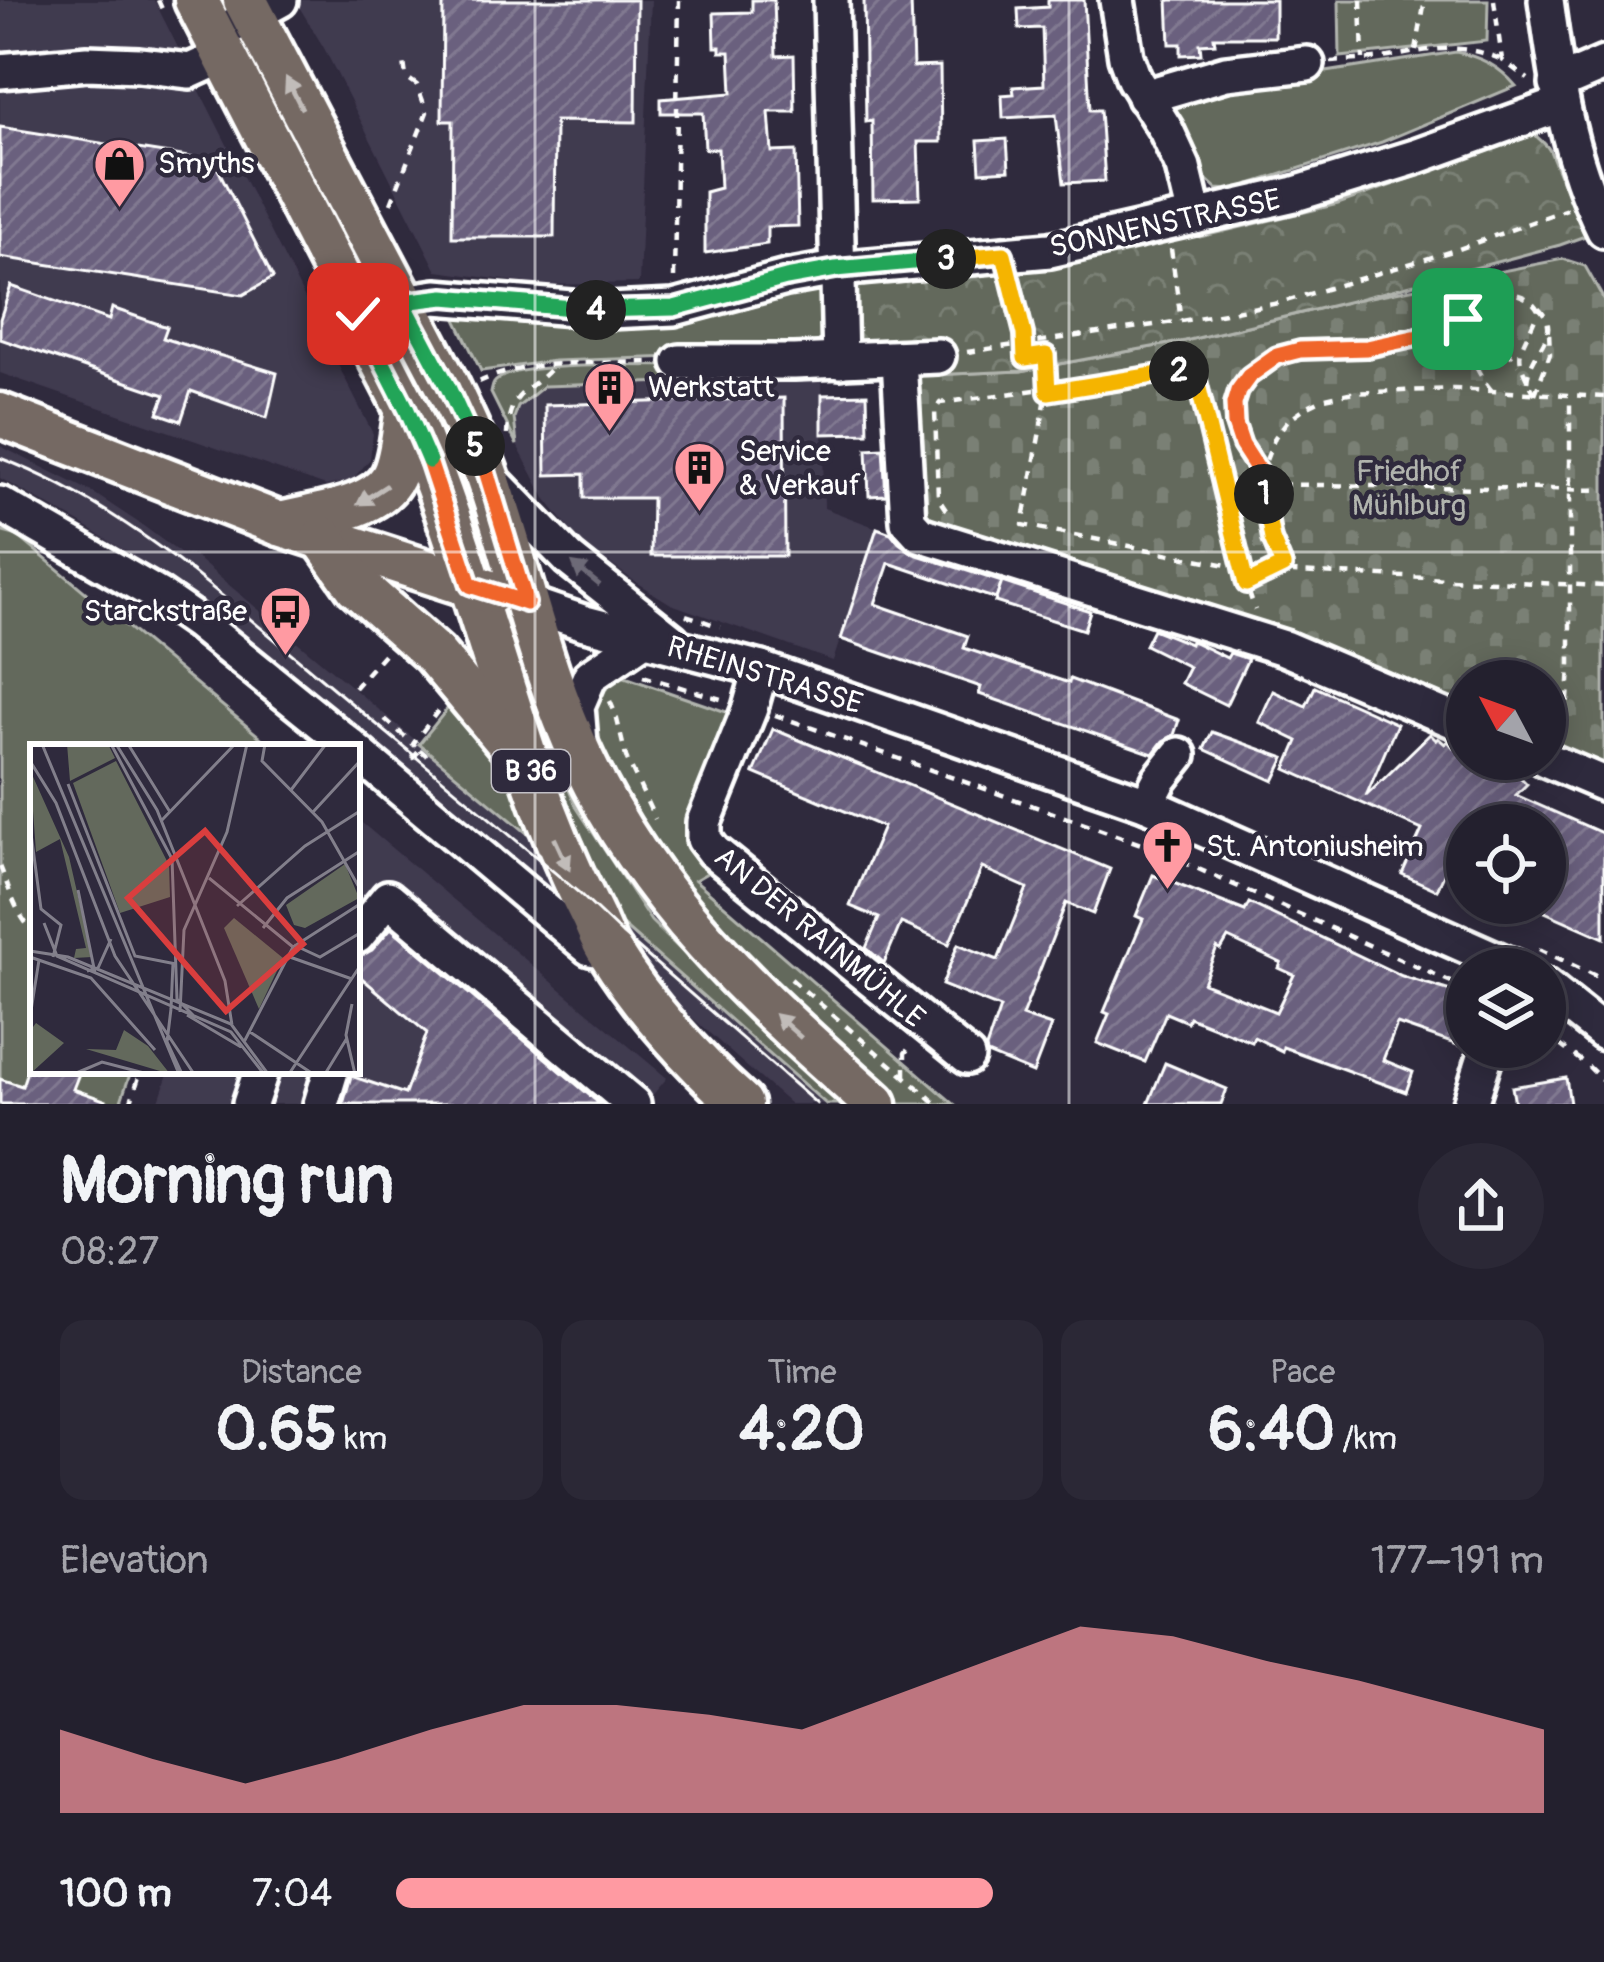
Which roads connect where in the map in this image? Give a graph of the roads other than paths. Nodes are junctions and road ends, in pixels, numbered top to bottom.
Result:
1 (830, 0) edge
2 (1117, 0) edge
3 (1546, 0) edge
4 (260, 5) edge
5 (201, 27) edge
6 (1307, 64) road end
7 (1604, 64) edge
8 (0, 71) edge
9 (1559, 94) junction
10 (1144, 98) junction
11 (1599, 216) edge
12 (1181, 220) junction
13 (836, 269) junction
14 (403, 302) junction
15 (938, 356) road end
16 (899, 359) junction
17 (840, 361) junction
18 (680, 362) road end
19 (407, 410) junction
20 (0, 415) edge
21 (497, 456) junction
22 (0, 504) edge
23 (280, 524) junction
24 (323, 538) junction
25 (470, 585) junction
26 (526, 603) junction
27 (644, 639) junction
28 (678, 646) junction
29 (761, 670) junction
30 (569, 675) junction
31 (1446, 717) edge
32 (348, 744) edge
33 (360, 754) edge
34 (1179, 754) dead end
35 (1566, 763) edge
36 (531, 772) junction
37 (1604, 784) edge
38 (1147, 804) junction
39 (360, 932) edge
40 (1470, 948) edge
41 (608, 951) junction
42 (1566, 1003) edge
43 (1604, 1033) edge
44 (967, 1057) dead end
45 (1481, 1068) edge
46 (260, 1074) edge
47 (330, 1074) edge
48 (890, 1090) edge
49 (250, 1104) edge
50 (321, 1104) edge
51 (633, 1104) edge
52 (741, 1104) edge
53 (1470, 1104) edge

1 - 13 street
2 - 10 street
3 - 9 street
4 - 5 street
14 -> 4 main road, B 36
5 - 8 street
5 - 19 main road
6 - 10 street
7 - 9 street, SONNENSTRASSE
9 - 11 street
9 - 12 street, SONNENSTRASSE
10 - 12 street
12 - 13 street, SONNENSTRASSE
13 - 14 street, SONNENSTRASSE
13 - 17 street
14 - 21 main road, B 36
15 - 16 street
16 - 17 street
16 - 31 street
17 - 18 street
19 -> 23 main road
19 - 25 main road
20 - 23 main road, RHEINSTRASSE
21 - 26 main road, B 36
28 -> 21 street
22 - 32 street
23 - 24 main road, RHEINSTRASSE
24 - 25 main road, RHEINSTRASSE
24 - 36 main road
25 - 26 main road, RHEINSTRASSE
25 - 36 main road, B 36
26 - 27 street, RHEINSTRASSE
26 - 30 main road, B 36
27 - 28 street, RHEINSTRASSE
27 - 30 street
28 - 29 street, RHEINSTRASSE
29 - 38 street, RHEINSTRASSE
29 - 44 street, AN DER RAINMÜHLE
48 -> 30 main road, B 36
33 - 41 street
34 - 38 street
35 - 37 street
36 -> 41 main road, B 36
38 - 40 street, RHEINSTRASSE
39 - 51 street
41 - 52 main road, B 36
42 - 43 street
45 - 53 street
46 - 49 street
47 - 50 street

